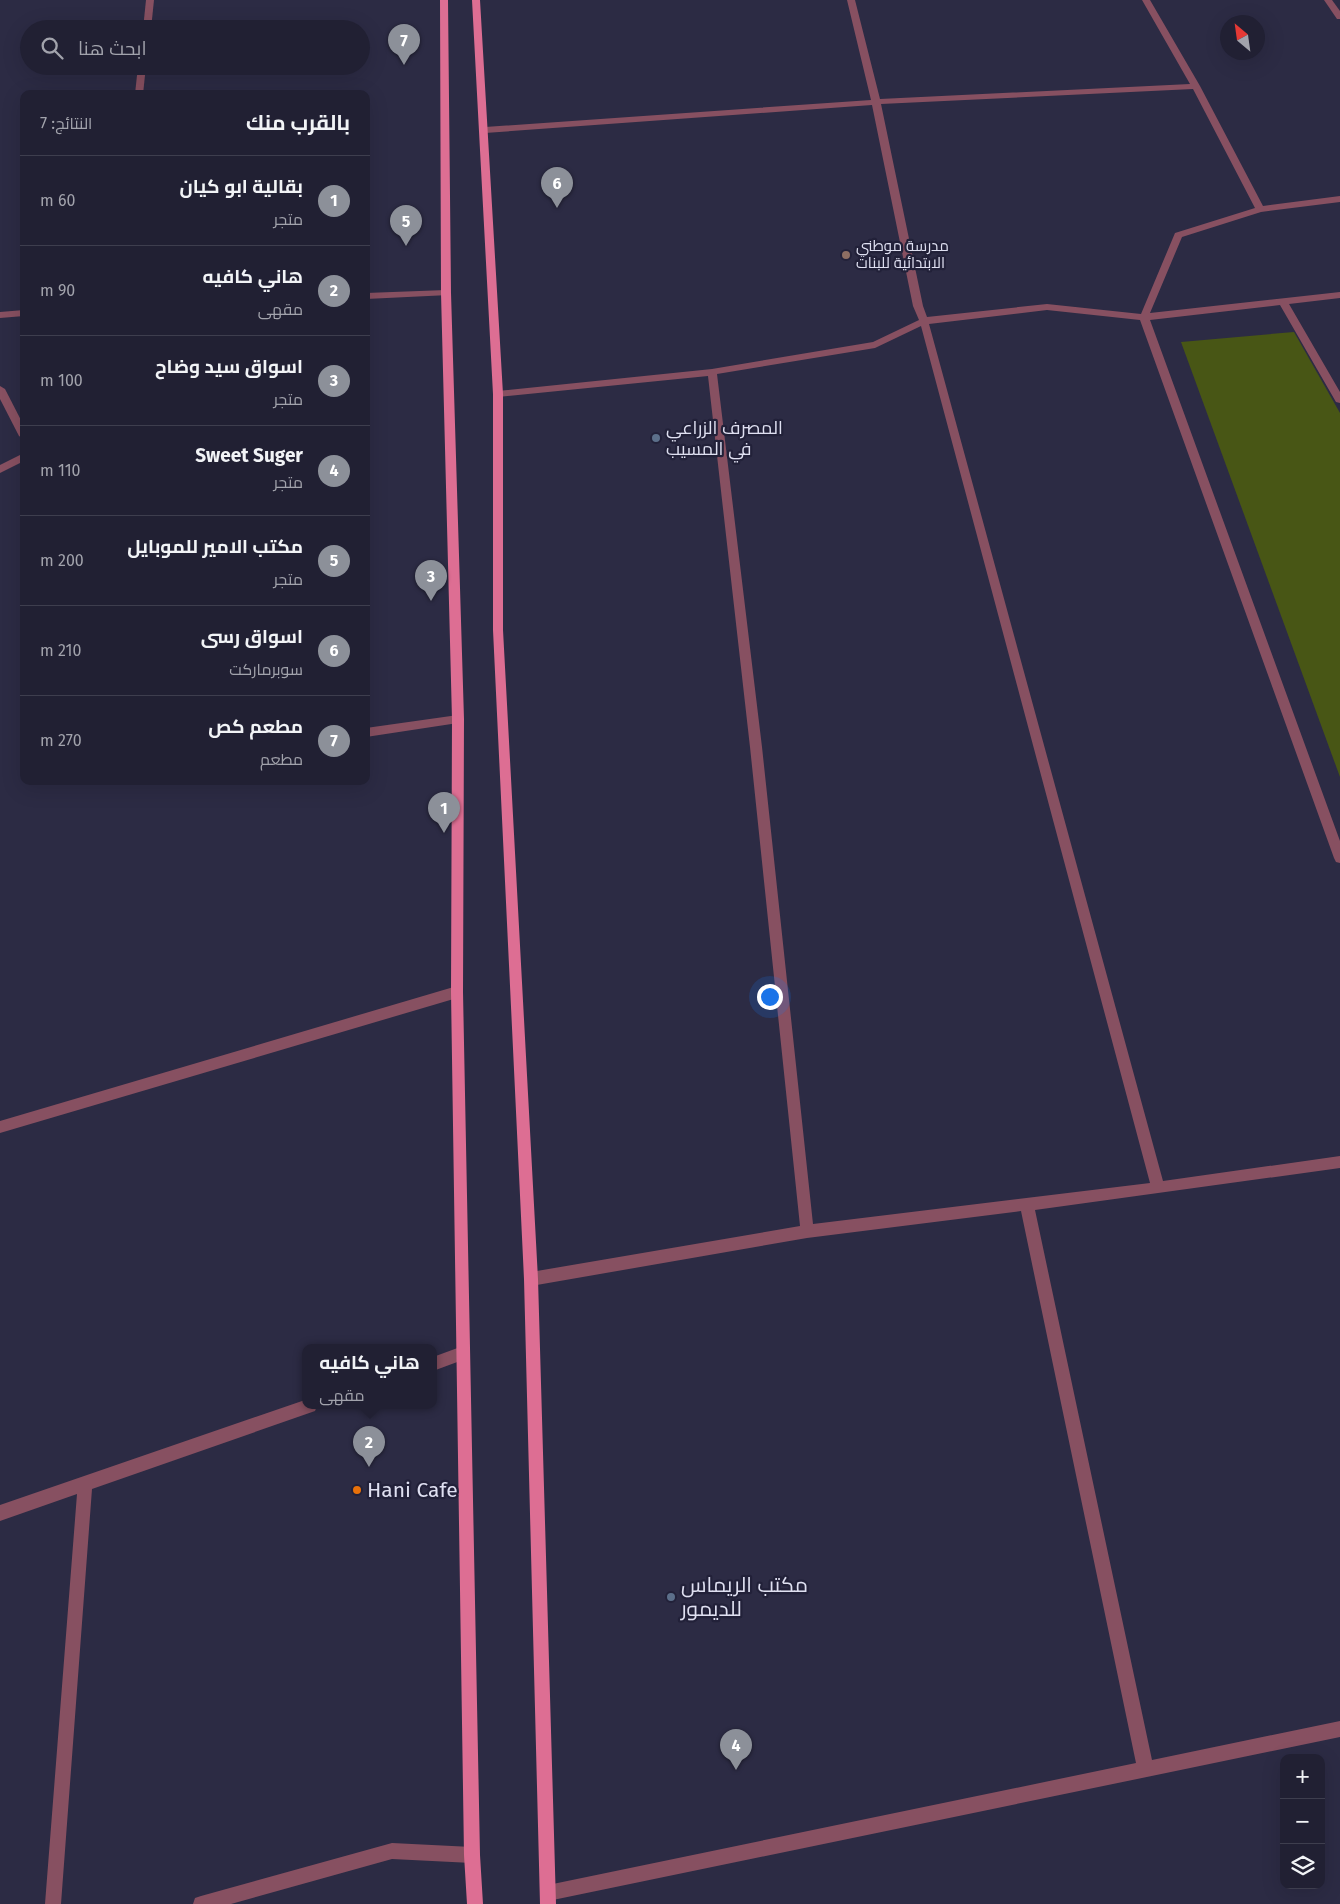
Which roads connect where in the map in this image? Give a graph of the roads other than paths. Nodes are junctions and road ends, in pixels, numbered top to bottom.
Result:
1 (150, 0) edge
2 (444, 0) edge
3 (476, 0) edge
4 (850, 0) edge
5 (1146, 0) edge
6 (1328, 0) edge
7 (1340, 17) edge
8 (148, 20) edge
9 (141, 75) edge
10 (1196, 86) junction
11 (139, 90) edge
12 (876, 102) junction
13 (485, 130) junction
14 (1340, 198) edge
15 (1260, 209) junction
16 (446, 293) junction
17 (1340, 295) edge
18 (370, 296) edge
19 (1283, 302) junction
20 (20, 313) edge
21 (0, 315) edge
22 (1144, 317) junction
23 (924, 321) junction
24 (712, 372) junction
25 (0, 388) edge
26 (498, 394) junction
27 (1340, 400) edge
28 (20, 428) edge
29 (20, 458) edge
30 (0, 469) edge
31 (458, 719) junction
32 (370, 732) edge
33 (1340, 858) edge
34 (457, 992) junction
35 (0, 1127) edge
36 (1340, 1162) edge
37 (1158, 1188) junction
38 (1028, 1204) junction
39 (807, 1231) junction
40 (531, 1279) junction
41 (463, 1353) junction
42 (437, 1363) edge
43 (302, 1409) edge
44 (85, 1483) junction
45 (0, 1512) edge
46 (1340, 1728) edge
47 (1146, 1770) junction
48 (472, 1855) junction
49 (548, 1899) edge
50 (53, 1904) edge
51 (201, 1904) edge
52 (475, 1904) edge

1 - 8 street
2 - 16 main road
3 - 13 main road
4 - 12 street
5 - 10 street
6 - 7 street
9 - 11 street
10 - 12 street
10 - 15 street
12 - 13 street
12 - 23 street
13 - 26 main road
14 - 15 street
15 - 22 street
16 - 18 street
16 - 31 main road
17 - 19 street
19 - 22 street
19 - 27 street
20 - 21 street
22 - 23 street
22 - 33 street
23 - 24 street
23 - 37 street
24 - 26 street
24 - 39 street
25 - 28 street
26 - 40 main road
29 - 30 street
31 - 32 street
31 - 34 main road
34 - 35 street
34 - 41 main road
36 - 37 street
37 - 38 street
38 - 39 street
38 - 47 street
39 - 40 street
40 - 49 main road
41 - 42 street
41 - 48 main road
43 - 44 street
44 - 45 street
44 - 50 street
46 - 47 street
47 - 49 street
48 - 51 street
48 - 52 main road

